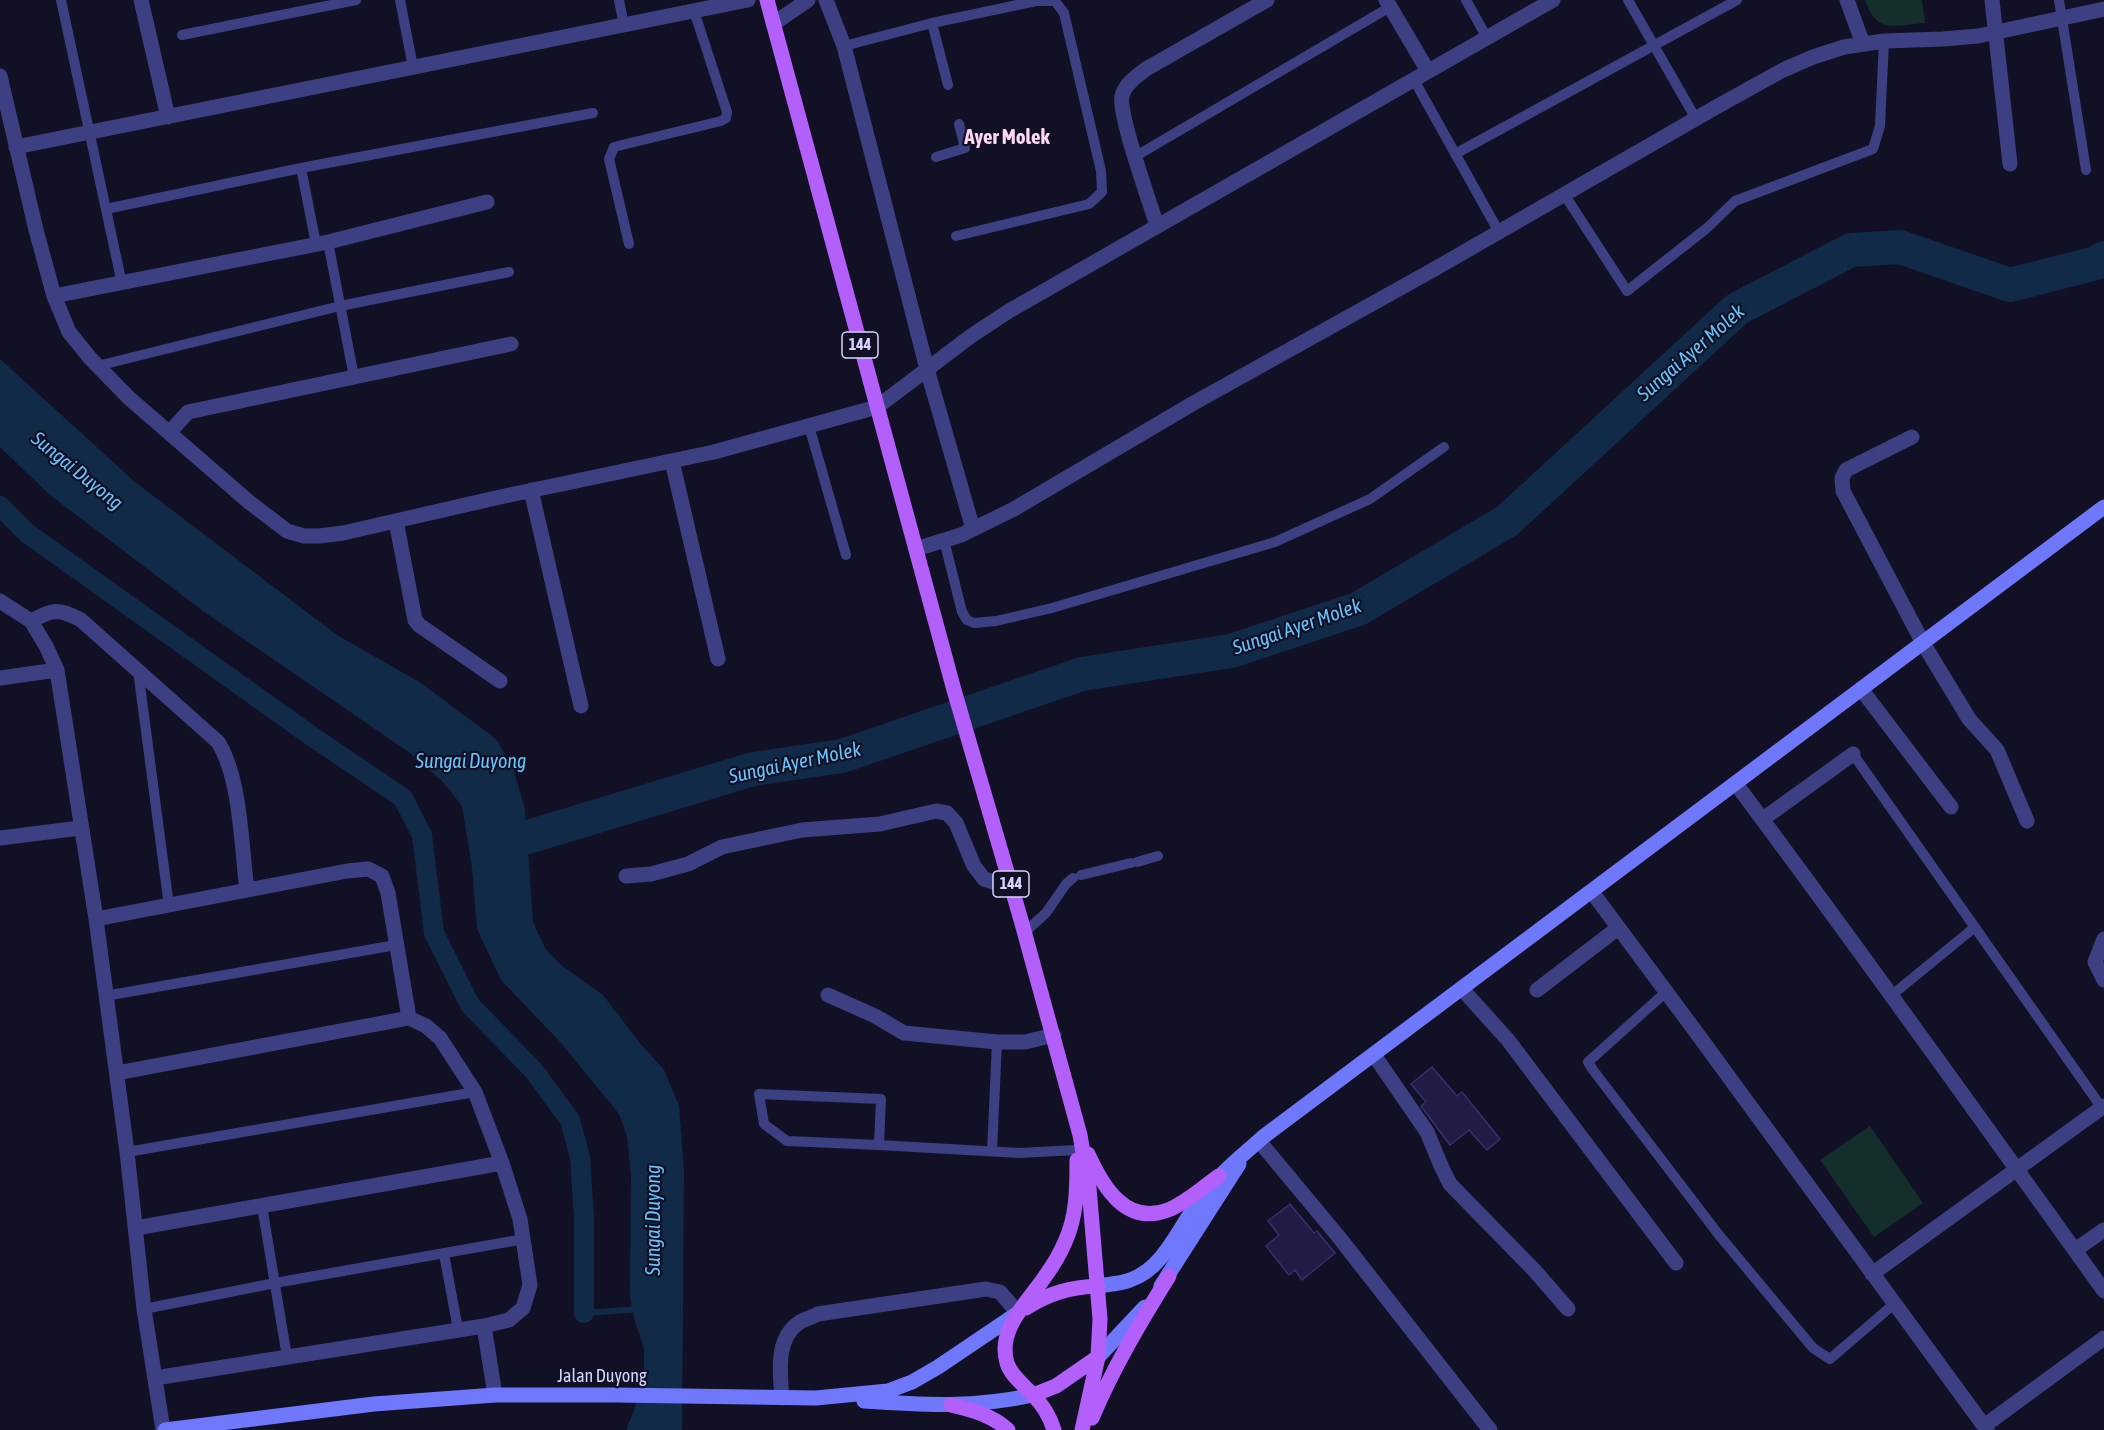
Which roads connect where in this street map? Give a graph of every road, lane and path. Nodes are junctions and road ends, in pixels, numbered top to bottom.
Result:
1 (61, 0) edge
2 (141, 0) edge
3 (356, 0) edge
4 (400, 0) edge
5 (619, 0) edge
6 (748, 0) edge
7 (767, 0) edge
8 (808, 0) edge
9 (826, 0) edge
10 (1268, 0) edge
11 (1466, 0) edge
12 (1628, 0) edge
13 (1737, 0) edge
14 (1847, 0) edge
15 (1992, 0) edge
16 (2059, 0) edge
17 (1551, 1) edge
18 (1388, 4) edge
19 (692, 5) edge
20 (2104, 9) edge
21 (2061, 18) junction
22 (932, 23) junction
23 (624, 24) junction
24 (773, 24) junction
25 (1996, 32) junction
26 (182, 35) dead end
27 (1487, 38) junction
28 (1884, 41) junction
29 (1653, 44) junction
30 (1863, 44) junction
31 (844, 46) junction
32 (413, 68) junction
33 (1428, 71) junction
34 (0, 76) edge
35 (1414, 80) junction
36 (948, 85) dead end
37 (593, 113) dead end
38 (168, 117) junction
39 (1696, 119) junction
40 (959, 124) dead end
41 (89, 133) junction
42 (16, 147) junction
43 (1455, 154) junction
44 (1136, 156) junction
45 (936, 157) dead end
46 (2010, 164) dead end
47 (301, 168) junction
48 (2086, 170) dead end
49 (1564, 194) junction
50 (487, 202) dead end
51 (106, 209) junction
52 (1157, 226) junction
53 (1499, 232) junction
54 (956, 236) dead end
55 (322, 243) junction
56 (629, 244) dead end
57 (509, 272) dead end
58 (122, 284) junction
59 (54, 296) junction
60 (340, 306) junction
61 (511, 344) dead end
62 (97, 366) junction
63 (927, 369) junction
64 (354, 377) junction
65 (877, 407) junction
66 (809, 426) junction
67 (169, 433) junction
68 (1912, 437) dead end
69 (1444, 447) dead end
70 (672, 461) junction
71 (531, 490) junction
72 (2104, 507) edge
73 (396, 521) junction
74 (973, 529) junction
75 (944, 540) junction
76 (916, 549) junction
77 (846, 555) dead end
78 (0, 601) edge
79 (31, 621) junction
80 (1923, 643) junction
81 (718, 659) dead end
82 (57, 670) junction
83 (138, 670) junction
84 (0, 678) edge
85 (501, 681) dead end
86 (1861, 690) junction
87 (581, 706) dead end
88 (1853, 754) joint
89 (1736, 784) junction
90 (1951, 807) dead end
91 (1763, 819) junction
92 (2026, 821) dead end
93 (80, 828) junction
94 (0, 838) edge
95 (1158, 856) dead end
96 (626, 876) dead end
97 (1012, 888) junction
98 (247, 890) junction
99 (1592, 892) junction
100 (169, 906) junction
101 (96, 919) junction
102 (1975, 927) junction
103 (1618, 928) junction
104 (1025, 932) junction
105 (2104, 939) edge
106 (396, 945) junction
107 (2104, 980) edge
108 (1462, 989) junction
109 (1537, 990) dead end
110 (1666, 992) junction
111 (1892, 994) junction
112 (828, 995) dead end
113 (105, 996) junction
114 (409, 1018) junction
115 (1054, 1035) junction
116 (997, 1042) junction
117 (1374, 1055) junction
118 (117, 1073) junction
119 (475, 1092) junction
120 (2103, 1107) edge
121 (1259, 1142) junction
122 (1078, 1143) junction
123 (879, 1145) junction
124 (992, 1151) junction
125 (1246, 1151) junction
126 (127, 1152) junction
127 (502, 1163) junction
128 (2017, 1170) junction
129 (1219, 1176) junction
130 (261, 1206) junction
131 (136, 1228) junction
132 (2104, 1230) edge
133 (524, 1239) junction
134 (2075, 1250) junction
135 (444, 1254) junction
136 (1676, 1263) dead end
137 (1872, 1274) junction
138 (1169, 1276) junction
139 (274, 1283) junction
140 (1098, 1286) junction
141 (2104, 1290) edge
142 (1894, 1304) junction
143 (144, 1309) junction
144 (1568, 1309) dead end
145 (1018, 1313) junction
146 (484, 1326) junction
147 (458, 1329) junction
148 (2104, 1338) edge
149 (287, 1357) junction
150 (1098, 1357) junction
151 (155, 1378) junction
152 (495, 1395) junction
153 (1034, 1395) junction
154 (782, 1398) junction
155 (816, 1398) junction
156 (951, 1405) junction
157 (1985, 1428) edge
158 (164, 1430) edge
159 (1008, 1430) edge
160 (1054, 1430) edge
161 (1084, 1430) edge
162 (1490, 1430) edge

1 - 41 lane
2 - 38 street
3 - 26 lane
4 - 32 lane
5 - 23 lane
6 - 19 street
7 - 24 main road, 144
8 - 24 street
9 - 31 street
10 - 44 street
11 - 27 lane
12 - 29 lane
13 - 29 lane
14 - 30 street
15 - 25 street
16 - 21 lane
17 - 27 street
18 - 33 street
18 - 44 lane
19 - 23 street
19 - 56 lane
20 - 21 street
21 - 25 street
21 - 48 lane
22 - 31 lane
22 - 36 lane
22 - 54 lane
23 - 32 street
24 - 65 main road, 144
25 - 28 street
25 - 46 street
27 - 33 street
28 - 30 street
28 - 49 lane
29 - 39 lane
29 - 43 lane
30 - 39 street
31 - 63 street
32 - 38 street
33 - 35 street
34 - 42 street
35 - 43 lane
35 - 52 street
37 - 47 lane
38 - 41 street
39 - 49 street
40 - 45 lane
41 - 42 street
41 - 51 lane
42 - 59 street
43 - 53 lane
44 - 52 street
47 - 51 lane
47 - 55 lane
49 - 53 street
50 - 55 street
51 - 58 lane
52 - 63 street
53 - 74 street
55 - 58 street
55 - 60 lane
57 - 60 lane
58 - 59 street
59 - 62 street
60 - 62 lane
60 - 64 lane
61 - 64 street
62 - 67 street
63 - 65 street
63 - 74 street
64 - 67 street
65 - 66 street
65 - 76 main road, 144
66 - 70 street
66 - 77 lane
67 - 73 street
68 - 80 street
69 - 75 lane
70 - 71 street
70 - 81 street
71 - 73 street
71 - 87 street
72 - 80 main road
73 - 85 street
74 - 75 street
75 - 76 street
76 - 97 main road, 144
78 - 79 street
79 - 82 street
79 - 83 street
80 - 86 main road
80 - 92 street
82 - 84 street
82 - 93 street
83 - 98 street
83 - 100 lane
86 - 89 main road
86 - 90 street
88 - 91 street
88 - 102 lane
89 - 91 street
89 - 99 main road
91 - 111 street
93 - 94 street
93 - 101 street
95 - 104 lane
96 - 97 street
97 - 104 main road, 144
98 - 100 street
98 - 106 street
99 - 103 street
99 - 108 main road
100 - 101 street
101 - 113 street
102 - 111 lane
102 - 120 lane
103 - 109 street
103 - 110 street
104 - 115 main road, 144
105 - 107 street
106 - 113 lane
106 - 114 street
108 - 117 main road
108 - 136 street
110 - 137 street
110 - 142 lane
111 - 128 street
112 - 116 street
113 - 118 street
114 - 118 street
114 - 119 street
115 - 116 street
115 - 122 main road, 144
116 - 124 lane
117 - 121 main road
117 - 144 street
118 - 126 street
119 - 126 lane
119 - 127 street
120 - 128 street
121 - 125 main road
121 - 162 street
122 - 124 lane
122 - 129 main road
122 - 140 main road, 144
122 - 145 main road, 144
123 - 123 lane
123 - 124 lane
125 - 129 main road
125 - 138 main road
126 - 131 street
127 - 130 street
127 - 133 street
128 - 134 street
128 - 137 street
129 - 140 main road
130 - 131 street
130 - 139 lane
131 - 143 street
132 - 134 street
133 - 135 lane
133 - 146 street
134 - 141 street
135 - 139 lane
135 - 147 lane
137 - 142 street
138 - 150 main road
138 - 161 main road
139 - 143 lane
139 - 149 lane
140 - 145 main road
140 - 150 main road, 144
142 - 157 street
143 - 151 street
145 - 153 main road, 144
145 - 154 street
145 - 155 main road, Jalan Duyong
146 - 147 street
146 - 152 street
147 - 149 street
148 - 157 street
149 - 151 street
150 - 153 main road
150 - 161 main road, 144
151 - 158 street
152 - 154 main road, Jalan Duyong
152 - 158 main road, Jalan Duyong
153 - 156 main road
153 - 160 main road, 144
154 - 155 main road, Jalan Duyong
155 - 156 main road
156 - 159 main road

